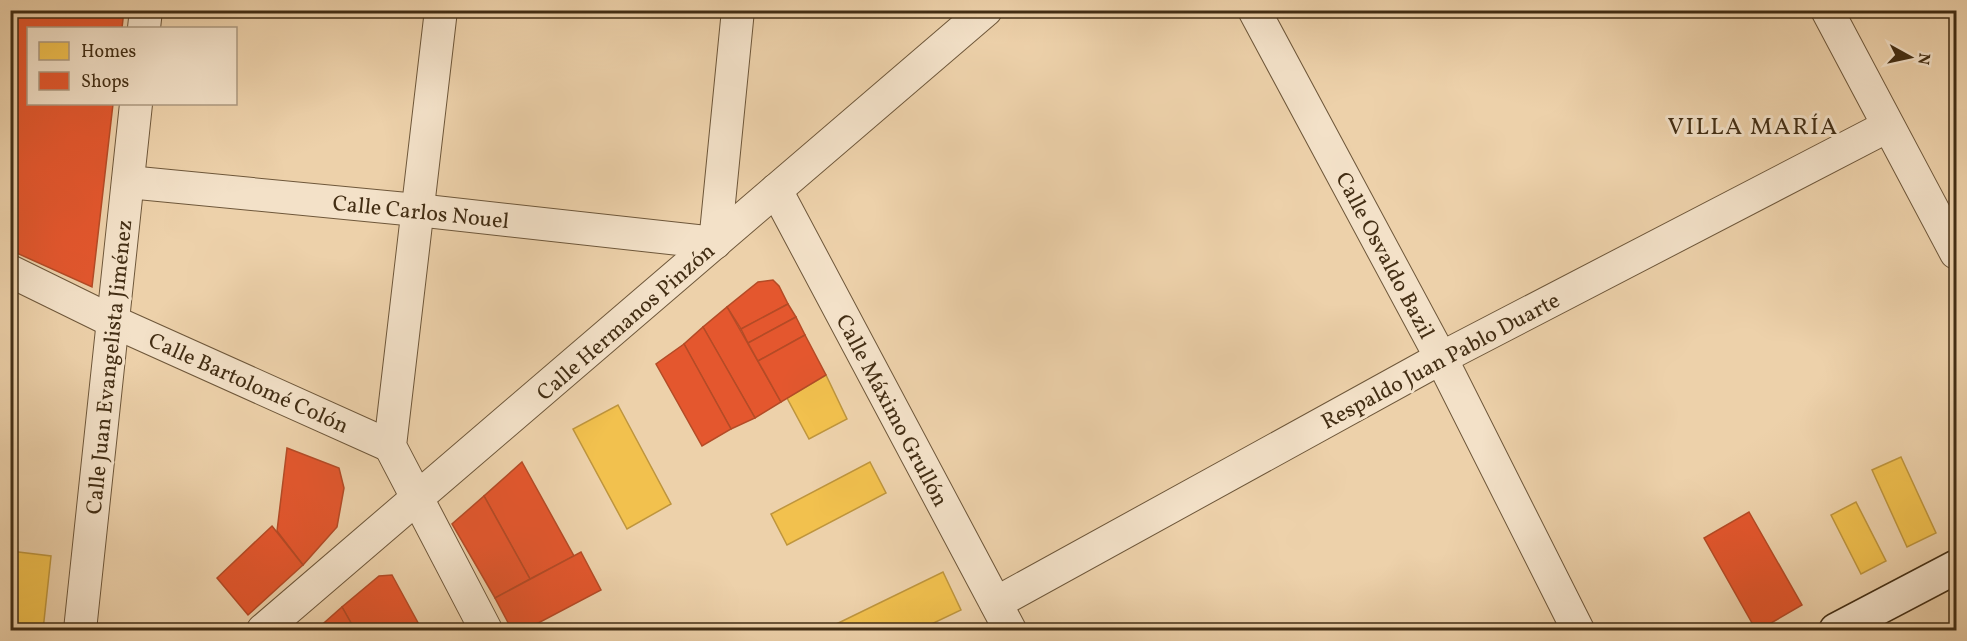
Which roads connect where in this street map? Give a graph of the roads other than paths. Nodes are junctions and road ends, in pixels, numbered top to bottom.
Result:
1 (146, 10) edge
2 (441, 10) edge
3 (738, 10) edge
4 (986, 10) edge
5 (1254, 10) edge
6 (1827, 10) edge
7 (144, 27) edge
8 (136, 105) edge
9 (1888, 126) junction
10 (128, 182) junction
11 (776, 190) junction
12 (417, 210) junction
13 (715, 243) junction
14 (1956, 253) edge
15 (10, 271) edge
16 (112, 321) junction
17 (1441, 358) junction
18 (390, 446) junction
19 (417, 500) junction
20 (1956, 567) edge
21 (996, 603) junction
22 (80, 630) edge
23 (263, 630) edge
24 (486, 630) edge
25 (1010, 630) edge
26 (1578, 630) edge
27 (1836, 630) edge

1 - 7 street
2 - 12 street
3 - 13 street
4 - 11 street, Calle Hermanos Pinzón
5 - 17 street, Calle Osvaldo Bazil
6 - 9 street
8 - 10 street, Calle Juan Evangelista Jiménez
9 - 14 street
9 - 17 street, Respaldo Juan Pablo Duarte
10 - 12 street, Calle Carlos Nouel
10 - 16 street, Calle Juan Evangelista Jiménez
11 - 13 street, Calle Hermanos Pinzón
11 - 21 street, Calle Máximo Grullón
12 - 13 street, Calle Carlos Nouel
12 - 18 street
13 - 19 street, Calle Hermanos Pinzón
15 - 16 street, Calle Bartolomé Colón
16 - 18 street, Calle Bartolomé Colón
16 - 22 street, Calle Juan Evangelista Jiménez
17 - 21 street, Respaldo Juan Pablo Duarte
17 - 26 street, Calle Osvaldo Bazil
18 - 19 street
19 - 23 street, Calle Hermanos Pinzón
19 - 24 street
20 - 27 main road
21 - 25 street, Calle Máximo Grullón

